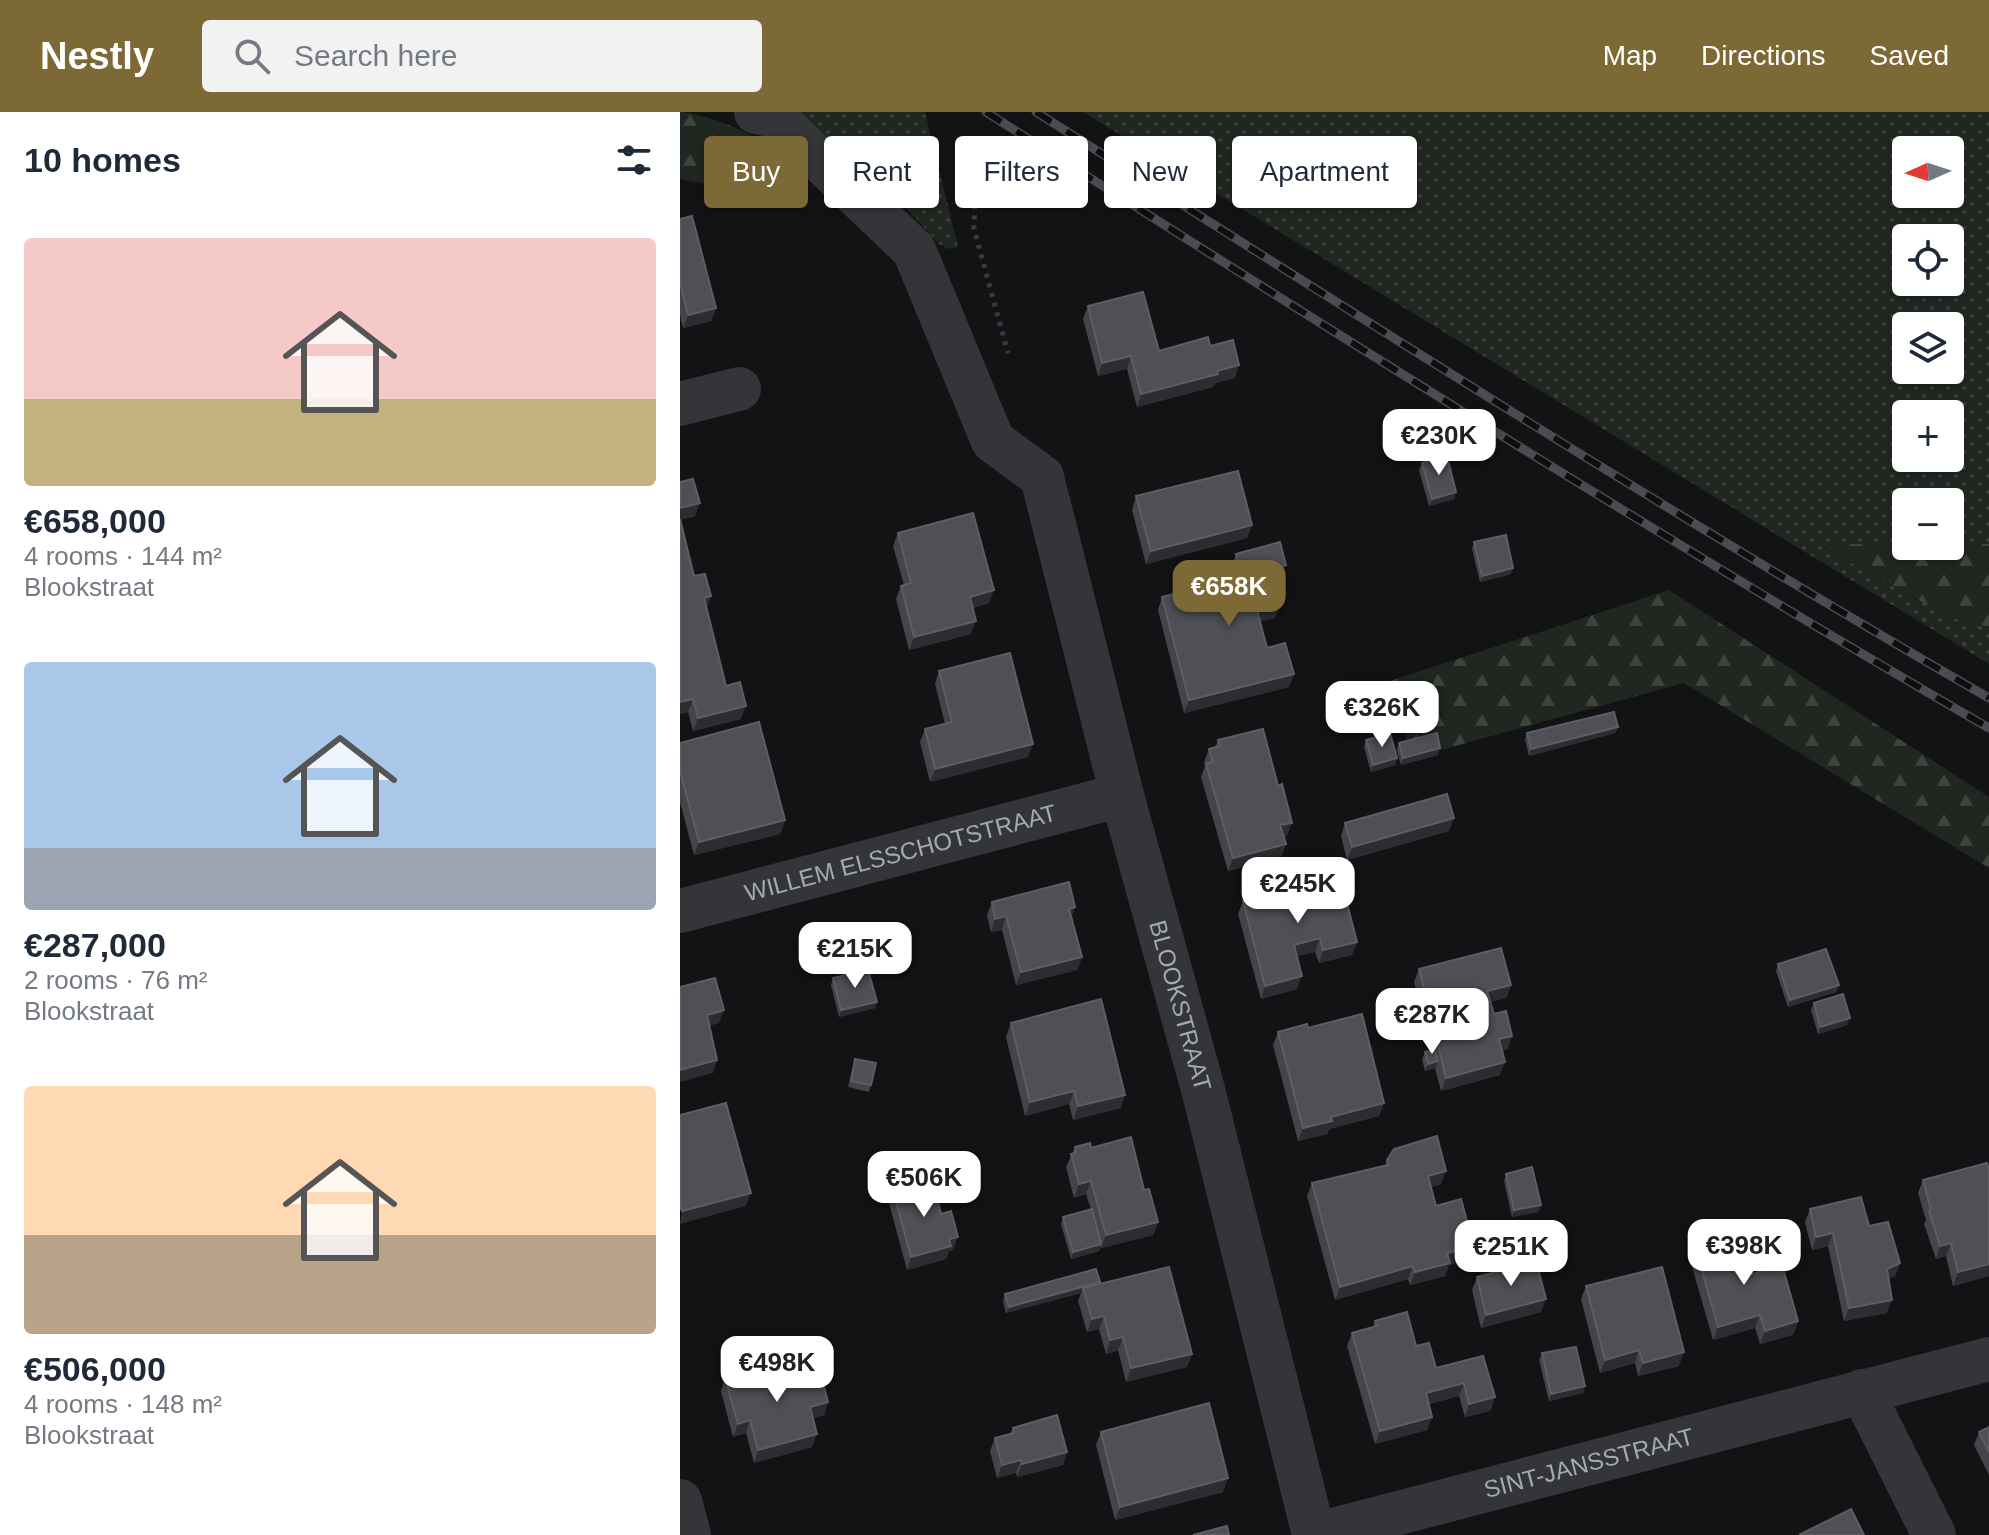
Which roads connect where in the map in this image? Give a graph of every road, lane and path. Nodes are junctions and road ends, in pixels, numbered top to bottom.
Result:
1 (756, 112) edge
2 (975, 208) edge
3 (1010, 361) dead end
4 (739, 389) dead end
5 (680, 404) edge
6 (1122, 795) junction
7 (680, 911) edge
8 (1989, 1359) edge
9 (1862, 1391) junction
10 (680, 1501) edge
11 (689, 1535) edge
12 (1314, 1535) edge
13 (1934, 1535) edge

1 - 6 street, BLOOKSTRAAT
2 - 3 path
4 - 5 street
6 - 7 street, WILLEM ELSSCHOTSTRAAT
6 - 12 street, BLOOKSTRAAT
8 - 9 street, SINT-JANSSTRAAT
9 - 12 street, SINT-JANSSTRAAT
9 - 13 street
10 - 11 street

